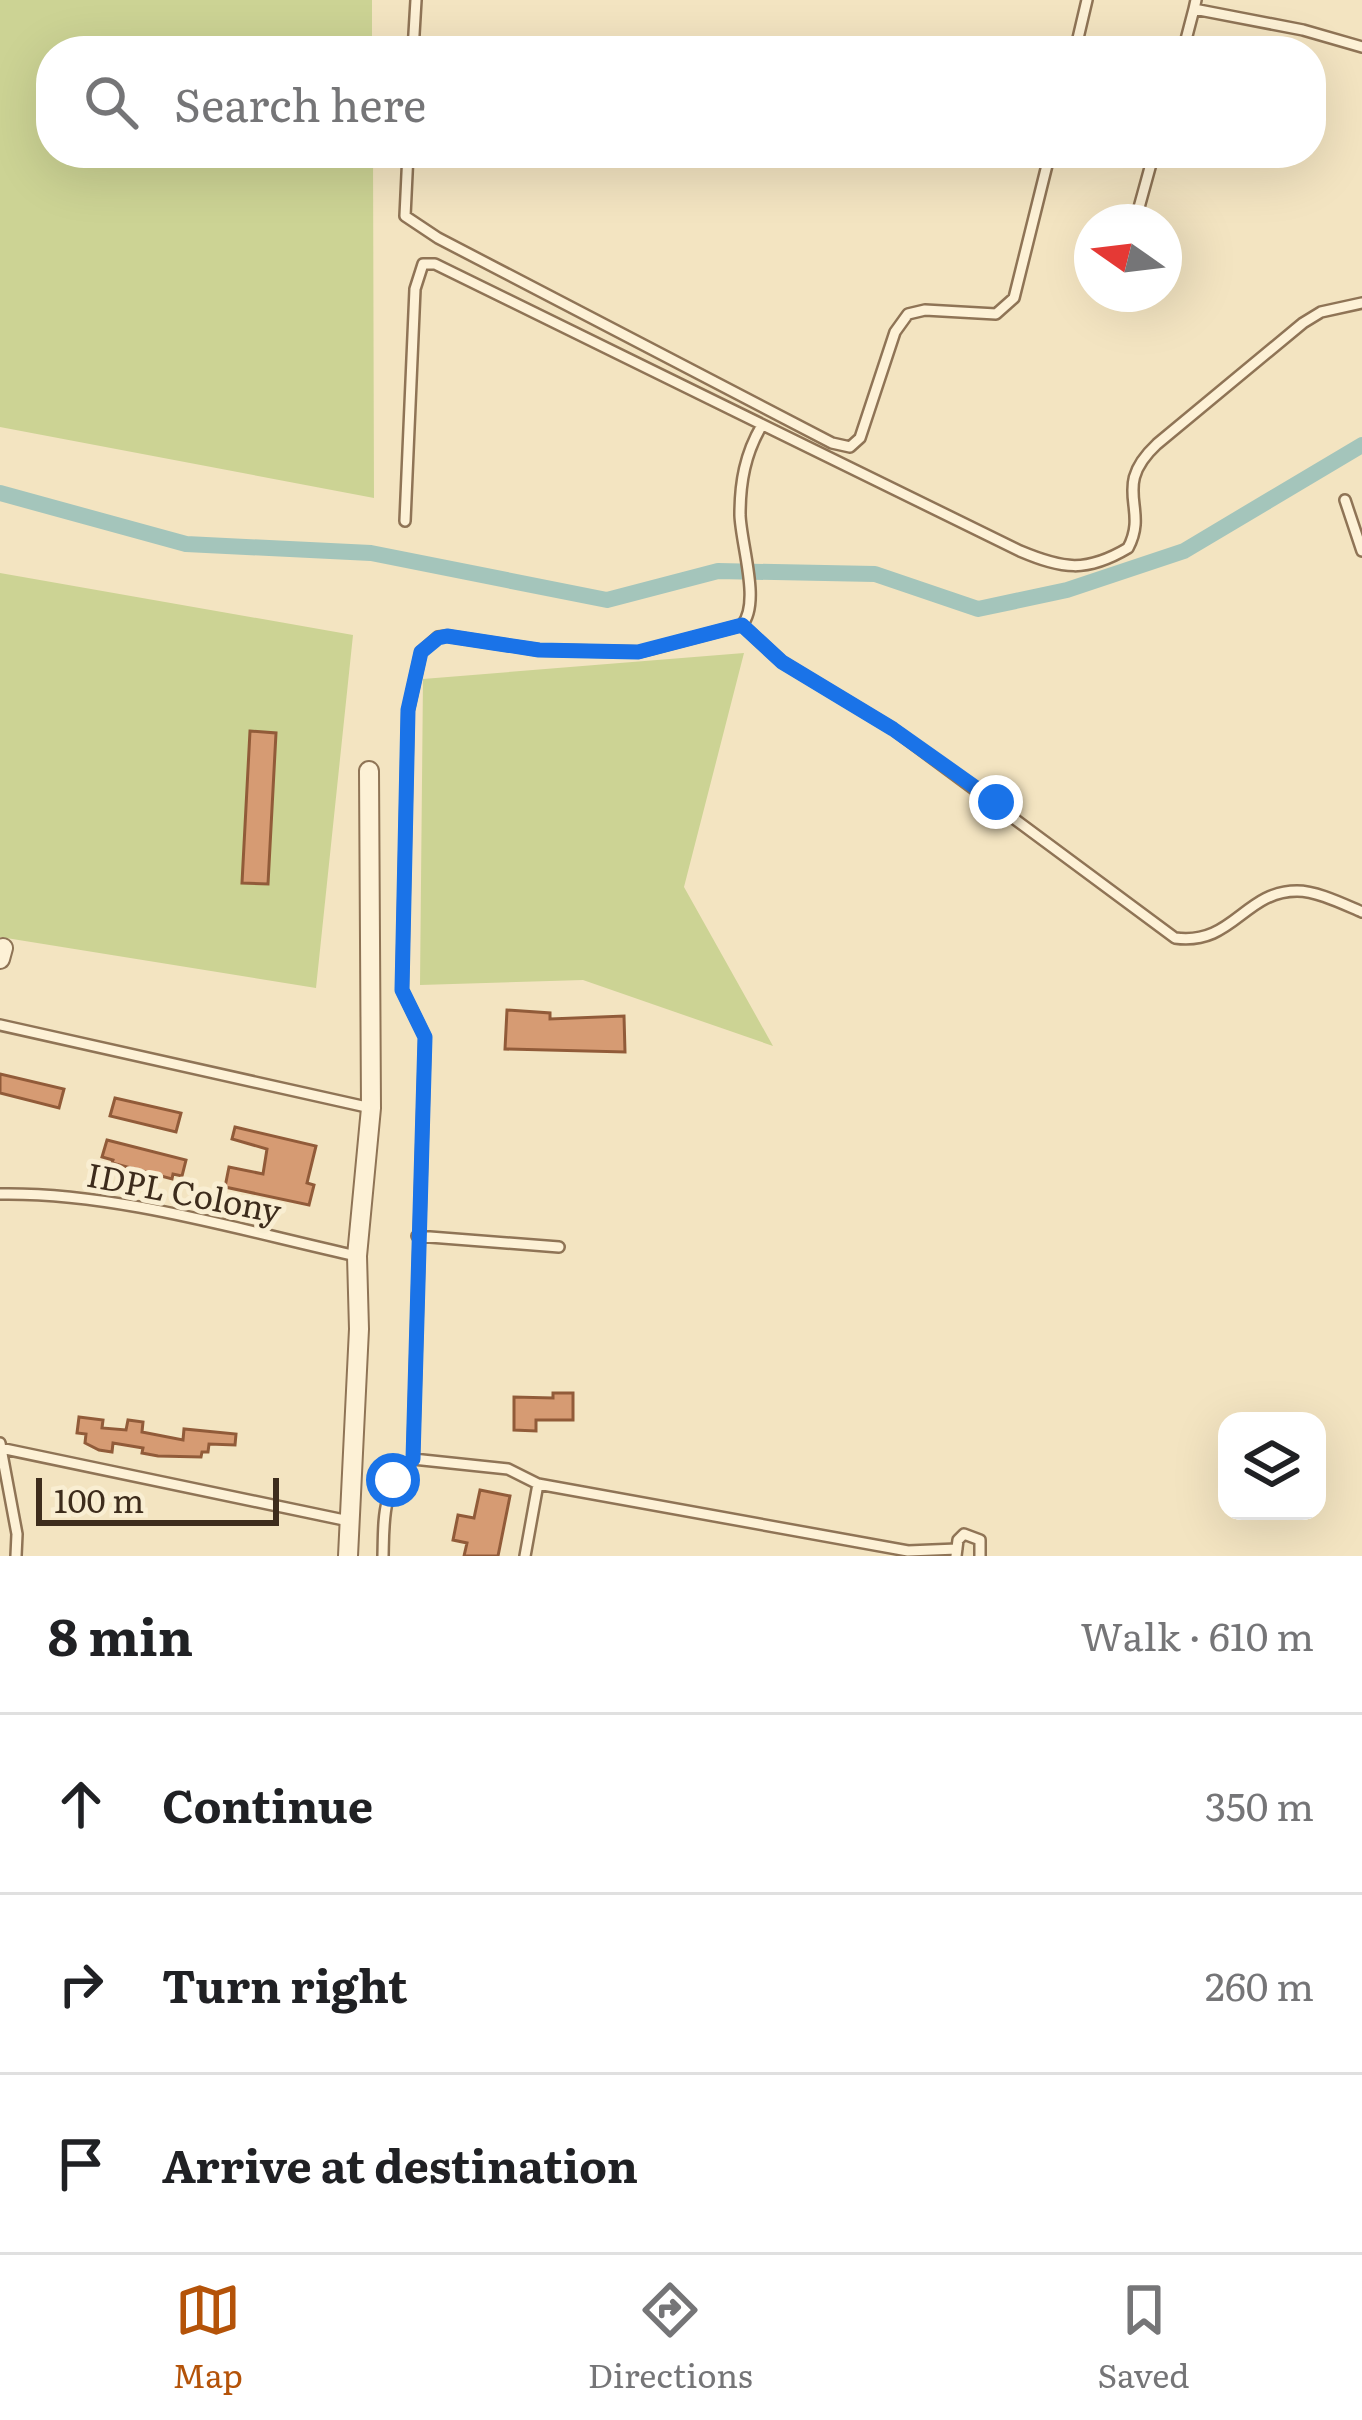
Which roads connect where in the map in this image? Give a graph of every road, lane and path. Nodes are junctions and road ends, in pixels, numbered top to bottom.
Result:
1 (416, 0) edge
2 (1087, 0) edge
3 (1195, 5) edge
4 (414, 36) edge
5 (1079, 36) edge
6 (1187, 36) edge
7 (1324, 36) edge
8 (1326, 36) edge
9 (1362, 47) edge
10 (407, 168) edge
11 (1046, 168) edge
12 (1150, 168) edge
13 (1140, 204) edge
14 (1362, 303) edge
15 (762, 425) junction
16 (1345, 500) dead end
17 (405, 520) dead end
18 (1362, 551) edge
19 (742, 625) junction
20 (369, 771) dead end
21 (1362, 912) edge
22 (0, 1025) edge
23 (371, 1108) junction
24 (0, 1194) edge
25 (417, 1236) junction
26 (559, 1247) dead end
27 (357, 1256) junction
28 (0, 1446) edge
29 (413, 1459) junction
30 (538, 1484) junction
31 (350, 1521) junction
32 (957, 1552) edge
33 (16, 1556) edge
34 (348, 1556) edge
35 (383, 1556) edge
36 (525, 1556) edge
37 (980, 1556) edge

1 - 4 lane
2 - 5 lane
3 - 6 lane
3 - 7 lane
8 - 9 lane
10 - 11 lane
12 - 13 lane
14 - 15 lane
15 - 17 lane
15 - 19 lane
16 - 18 lane
19 - 21 lane
19 - 25 lane
20 - 23 street
22 - 23 lane
23 - 27 street
24 - 27 lane, IDPL Colony
25 - 26 lane
25 - 29 lane
27 - 31 street
28 - 31 lane
28 - 33 lane
29 - 30 lane
29 - 35 lane
30 - 32 lane
30 - 36 lane
31 - 34 street
32 - 37 lane

